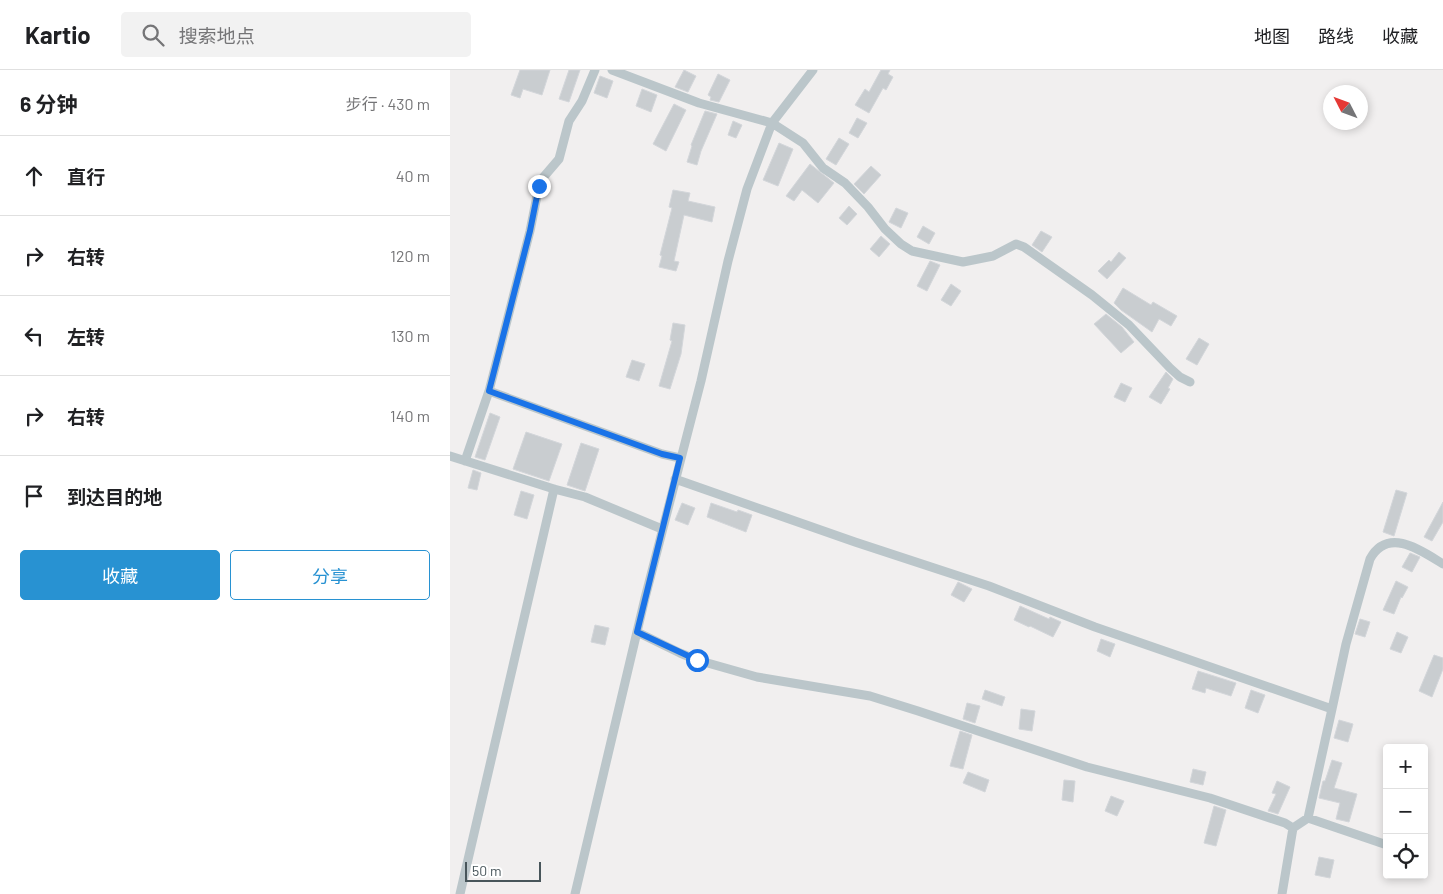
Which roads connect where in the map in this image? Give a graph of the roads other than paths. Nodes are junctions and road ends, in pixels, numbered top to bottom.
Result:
1 (594, 70) edge
2 (612, 70) edge
3 (813, 70) edge
4 (772, 123) junction
5 (1190, 382) dead end
6 (489, 391) junction
7 (450, 456) edge
8 (680, 458) junction
9 (465, 461) junction
10 (675, 479) junction
11 (554, 489) junction
12 (662, 529) junction
13 (1443, 564) edge
14 (637, 632) junction
15 (1332, 709) junction
16 (1308, 818) junction
17 (1293, 828) junction
18 (1383, 844) edge
19 (460, 894) edge
20 (575, 894) edge
21 (1282, 894) edge

1 - 6 street
2 - 4 street
3 - 4 street
4 - 5 street
4 - 8 street
6 - 8 street
6 - 9 street
7 - 9 street
8 - 10 street
9 - 11 street
10 - 12 street
10 - 15 street
11 - 12 street
11 - 19 street
12 - 14 street
13 - 15 street
14 - 17 street
14 - 20 street
15 - 16 street
16 - 17 street
16 - 18 street
17 - 21 street

